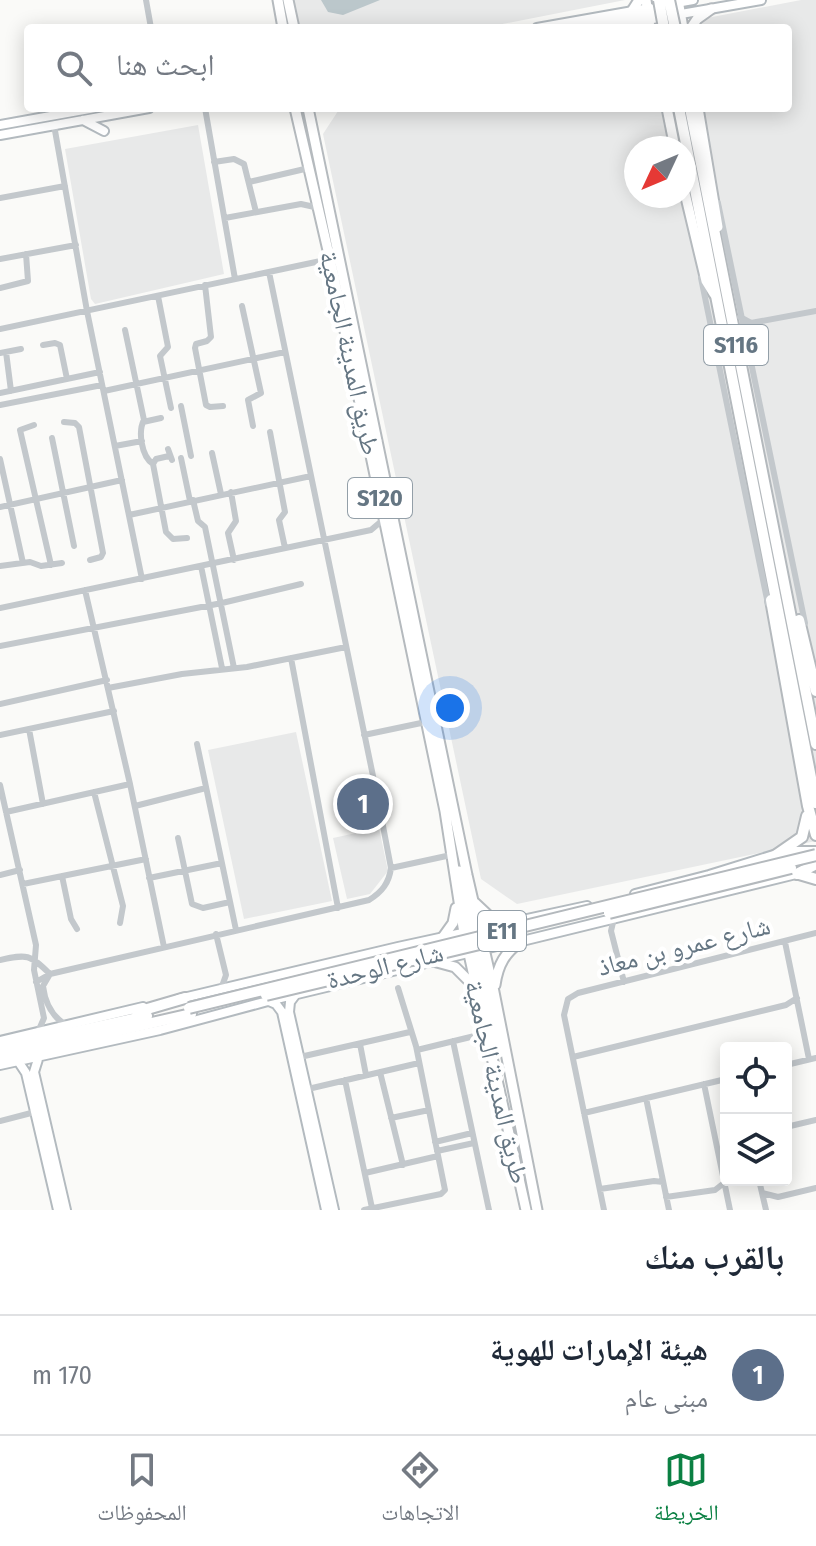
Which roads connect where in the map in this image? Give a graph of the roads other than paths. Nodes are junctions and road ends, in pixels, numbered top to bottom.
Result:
1 (146, 0) edge
2 (278, 0) edge
3 (288, 0) edge
4 (639, 0) edge
5 (659, 0) edge
6 (693, 0) edge
7 (761, 0) edge
8 (677, 5) edge
9 (711, 9) junction
10 (632, 11) junction
11 (648, 14) edge
12 (150, 24) edge
13 (280, 24) edge
14 (293, 24) edge
15 (559, 24) edge
16 (594, 24) edge
17 (619, 24) edge
18 (663, 24) edge
19 (694, 24) edge
20 (73, 112) edge
21 (127, 112) edge
22 (206, 112) edge
23 (294, 112) edge
24 (309, 112) edge
25 (315, 112) edge
26 (668, 112) edge
27 (680, 112) edge
28 (691, 112) edge
29 (699, 112) edge
30 (83, 120) junction
31 (0, 125) edge
32 (54, 125) junction
33 (104, 131) dead end
34 (0, 135) edge
35 (673, 136) edge
36 (314, 143) junction
37 (214, 162) junction
38 (309, 168) junction
39 (249, 182) junction
40 (65, 186) junction
41 (316, 192) junction
42 (0, 198) edge
43 (715, 200) junction
44 (301, 204) junction
45 (319, 208) junction
46 (688, 208) edge
47 (689, 208) edge
48 (256, 212) junction
49 (225, 218) junction
50 (76, 245) junction
51 (26, 254) junction
52 (0, 259) edge
53 (330, 259) junction
54 (269, 272) junction
55 (235, 279) junction
56 (205, 285) junction
57 (724, 287) junction
58 (0, 288) edge
59 (714, 294) junction
60 (158, 296) junction
61 (242, 306) dead end
62 (87, 311) junction
63 (816, 311) edge
64 (740, 317) junction
65 (751, 323) junction
66 (0, 329) edge
67 (125, 330) dead end
68 (743, 334) junction
69 (43, 345) dead end
70 (21, 349) dead end
71 (3, 352) edge
72 (285, 352) junction
73 (254, 359) junction
74 (199, 371) junction
75 (100, 372) junction
76 (165, 378) junction
77 (67, 379) junction
78 (136, 384) junction
79 (103, 388) junction
80 (11, 391) junction
81 (0, 393) edge
82 (0, 405) edge
83 (181, 406) dead end
84 (223, 406) dead end
85 (171, 408) dead end
86 (161, 418) dead end
87 (64, 422) dead end
88 (143, 422) junction
89 (34, 425) dead end
90 (253, 426) dead end
91 (270, 432) dead end
92 (52, 438) dead end
93 (142, 441) junction
94 (115, 446) junction
95 (212, 453) dead end
96 (170, 455) dead end
97 (191, 456) dead end
98 (181, 458) dead end
99 (0, 459) edge
100 (153, 464) junction
101 (311, 476) junction
102 (122, 480) junction
103 (279, 483) junction
104 (90, 487) junction
105 (231, 492) junction
106 (63, 493) junction
107 (221, 494) junction
108 (37, 499) junction
109 (192, 501) junction
110 (10, 505) junction
111 (0, 507) edge
112 (161, 508) junction
113 (129, 515) junction
114 (384, 517) junction
115 (371, 530) junction
116 (187, 538) dead end
117 (324, 540) junction
118 (389, 540) junction
119 (74, 546) dead end
120 (285, 548) junction
121 (767, 550) junction
122 (90, 560) dead end
123 (234, 560) junction
124 (23, 563) junction
125 (62, 563) dead end
126 (214, 564) junction
127 (51, 565) junction
128 (0, 566) edge
129 (201, 566) junction
130 (142, 579) junction
131 (785, 581) junction
132 (301, 584) dead end
133 (85, 590) junction
134 (222, 603) junction
135 (209, 605) junction
136 (0, 608) edge
137 (94, 628) junction
138 (0, 646) edge
139 (346, 647) junction
140 (291, 658) junction
141 (809, 658) junction
142 (222, 668) junction
143 (234, 668) junction
144 (108, 684) junction
145 (816, 691) edge
146 (789, 696) junction
147 (0, 704) edge
148 (114, 711) junction
149 (426, 722) junction
150 (29, 729) junction
151 (0, 735) edge
152 (364, 735) junction
153 (197, 744) dead end
154 (816, 744) edge
155 (130, 784) junction
156 (0, 785) edge
157 (206, 788) junction
158 (94, 792) junction
159 (1, 796) edge
160 (43, 804) junction
161 (812, 805) edge
162 (135, 806) junction
163 (6, 812) junction
164 (10, 826) junction
165 (0, 828) edge
166 (816, 835) edge
167 (178, 838) dead end
168 (449, 842) junction
169 (816, 846) edge
170 (780, 853) junction
171 (816, 853) edge
172 (451, 855) junction
173 (146, 859) junction
174 (222, 863) junction
175 (816, 865) edge
176 (113, 866) junction
177 (391, 868) junction
178 (20, 870) junction
179 (183, 871) junction
180 (797, 874) junction
181 (0, 875) edge
182 (62, 876) junction
183 (149, 878) junction
184 (816, 879) edge
185 (23, 884) junction
186 (455, 889) junction
187 (473, 901) junction
188 (230, 902) junction
189 (338, 908) junction
190 (614, 918) junction
191 (600, 922) junction
192 (120, 923) dead end
193 (504, 923) junction
194 (77, 929) dead end
195 (236, 930) junction
196 (471, 931) junction
197 (611, 931) junction
198 (816, 933) edge
199 (216, 934) junction
200 (443, 937) junction
201 (521, 941) junction
202 (785, 942) junction
203 (508, 944) joint
204 (164, 947) junction
205 (478, 948) junction
206 (0, 960) edge
207 (36, 960) junction
208 (433, 961) junction
209 (50, 974) junction
210 (226, 975) junction
211 (36, 982) junction
212 (624, 982) junction
213 (241, 986) junction
214 (398, 988) dead end
215 (476, 989) junction
216 (220, 991) junction
217 (494, 992) junction
218 (297, 994) junction
219 (797, 998) junction
220 (268, 1001) junction
221 (786, 1005) junction
222 (47, 1009) junction
223 (189, 1010) junction
224 (799, 1011) junction
225 (70, 1026) junction
226 (410, 1032) junction
227 (487, 1033) junction
228 (35, 1034) junction
229 (0, 1041) edge
230 (453, 1041) junction
231 (360, 1044) junction
232 (290, 1047) junction
233 (0, 1048) edge
234 (417, 1050) junction
235 (39, 1056) junction
236 (300, 1057) junction
237 (573, 1057) junction
238 (0, 1058) edge
239 (813, 1058) edge
240 (18, 1061) junction
241 (419, 1063) junction
242 (792, 1063) edge
243 (0, 1065) edge
244 (380, 1072) junction
245 (510, 1072) junction
246 (366, 1075) junction
247 (345, 1080) junction
248 (720, 1080) edge
249 (29, 1083) junction
250 (704, 1084) junction
251 (308, 1089) junction
252 (646, 1098) junction
253 (41, 1099) junction
254 (429, 1110) junction
255 (35, 1112) junction
256 (584, 1113) junction
257 (391, 1118) junction
258 (816, 1120) edge
259 (0, 1121) edge
260 (792, 1126) edge
261 (472, 1133) junction
262 (435, 1142) junction
263 (474, 1143) junction
264 (438, 1154) junction
265 (720, 1163) edge
266 (403, 1165) junction
267 (365, 1173) junction
268 (663, 1182) junction
269 (720, 1186) edge
270 (725, 1186) edge
271 (760, 1186) edge
272 (816, 1188) edge
273 (600, 1189) junction
274 (762, 1193) junction
275 (666, 1197) junction
276 (523, 1207) edge
277 (372, 1208) edge
278 (58, 1210) edge
279 (66, 1210) edge
280 (326, 1210) edge
281 (334, 1210) edge
282 (364, 1210) edge
283 (489, 1210) edge
284 (537, 1210) edge
285 (604, 1210) edge
286 (669, 1210) edge
287 (730, 1210) edge
288 (766, 1210) edge

1 - 12 street
2 - 13 main road
3 - 14 main road
4 - 10 main road
5 - 18 highway, bridge
6 - 8 street
7 - 9 street
8 - 9 street
8 - 11 main road
9 - 19 main road
10 - 11 street
10 - 15 street
11 - 16 main road
11 - 17 street
20 - 31 street
21 - 30 street
22 - 37 street
23 - 38 main road, طريق المدينة الجامعية / S120
24 - 36 main road, طريق المدينة الجامعية / S120
25 - 36 main road
26 - 35 main road
27 - 59 highway, S116
28 - 57 highway, S116
29 - 43 main road
30 - 32 street
30 - 33 street
32 - 34 street
32 - 40 street
36 - 187 main road, طريق المدينة الجامعية / S120
37 - 39 street
37 - 49 street
38 - 39 street
38 - 41 main road, طريق المدينة الجامعية / S120
39 - 48 street
40 - 42 street
40 - 50 street
41 - 44 street
41 - 45 main road, طريق المدينة الجامعية / S120
43 - 57 main road
43 - 64 street
44 - 45 street
44 - 48 street
45 - 53 main road, طريق المدينة الجامعية / S120
46 - 146 street
47 - 59 main road
48 - 49 street
49 - 55 street
50 - 51 street
50 - 62 street
51 - 52 street
51 - 58 street
53 - 54 street
53 - 114 main road, طريق المدينة الجامعية / S120
54 - 55 street
54 - 72 street
55 - 56 street
56 - 60 street
56 - 74 street
57 - 131 highway, S116
59 - 121 highway, S116
60 - 62 street
60 - 76 street
61 - 73 street
62 - 66 street
62 - 75 street
63 - 65 street
64 - 65 street
64 - 68 street
65 - 68 street
67 - 78 street
68 - 141 street
69 - 77 street
70 - 71 street
71 - 80 street
72 - 73 street
72 - 101 street
73 - 74 street
73 - 90 street
74 - 76 street
74 - 84 street
75 - 77 street
75 - 79 street
76 - 78 street
76 - 85 street
77 - 80 street
78 - 79 street
78 - 88 street
79 - 82 street
79 - 94 street
80 - 81 street
83 - 97 street
86 - 88 street
87 - 104 street
88 - 93 street
89 - 108 street
91 - 103 street
92 - 106 street
93 - 94 street
93 - 100 street
94 - 102 street
95 - 107 street
96 - 100 street
98 - 109 street
99 - 110 street
100 - 112 street
101 - 103 street
101 - 117 street
102 - 104 street
102 - 113 street
103 - 105 street
103 - 120 street
104 - 106 street
104 - 122 street
105 - 107 street
105 - 123 street
106 - 108 street
106 - 119 street
107 - 109 street
108 - 110 street
108 - 127 street
109 - 112 street
109 - 126 street
110 - 111 street
110 - 124 street
112 - 113 street
112 - 116 street
113 - 130 street
114 - 115 street
114 - 118 main road, طريق المدينة الجامعية / S120
115 - 117 street
115 - 118 street
117 - 120 street
117 - 139 street
118 - 149 main road, طريق المدينة الجامعية / S120
120 - 123 street
121 - 146 highway
121 - 161 highway, S116
123 - 126 street
124 - 127 street
124 - 128 street
125 - 127 street
126 - 129 street
126 - 134 street
129 - 130 street
129 - 135 street
130 - 133 street
131 - 141 highway
131 - 154 highway, S116
132 - 134 street
133 - 136 street
133 - 137 street
134 - 135 street
134 - 143 street
135 - 137 street
135 - 142 street
137 - 138 street
137 - 144 street
139 - 140 street
139 - 152 street
140 - 143 street
140 - 189 street
141 - 145 highway
142 - 143 street
142 - 144 street
144 - 147 street
144 - 148 street
146 - 161 highway
148 - 150 street
148 - 155 street
149 - 152 street
149 - 168 main road, طريق المدينة الجامعية / S120
150 - 151 street
150 - 160 street
152 - 177 street
153 - 157 street
155 - 158 street
155 - 162 street
156 - 159 street
157 - 162 street
157 - 174 street
158 - 160 street
158 - 176 street
159 - 163 street
160 - 163 street
161 - 166 highway
161 - 170 highway
162 - 173 street
163 - 164 street
164 - 165 street
164 - 178 street
167 - 179 street
168 - 172 main road, طريق المدينة الجامعية / S120
168 - 196 main road
169 - 170 street
170 - 171 highway
170 - 193 street
171 - 223 highway, شارع الوحدة / E11, bridge
172 - 177 street
172 - 186 main road, طريق المدينة الجامعية / S120
173 - 176 street
173 - 183 street
174 - 179 street
174 - 188 street
175 - 180 highway
175 - 223 highway, شارع الوحدة / E11, bridge
176 - 182 street
176 - 192 street
177 - 189 street
178 - 181 street
178 - 185 street
179 - 183 street
179 - 188 street
180 - 184 highway
180 - 190 street
182 - 185 street
182 - 194 street
183 - 204 street
185 - 207 street
186 - 196 main road, طريق المدينة الجامعية / S120
186 - 200 main road
187 - 193 main road
187 - 196 main road, طريق المدينة الجامعية / S120
188 - 195 street
189 - 195 street
190 - 191 street
190 - 197 street
191 - 197 street
191 - 201 street
193 - 196 street
195 - 199 street
196 - 200 street
196 - 205 main road, طريق المدينة الجامعية / S120
196 - 205 main road
197 - 212 street
198 - 202 street, شارع عمرو بن معاذ
199 - 204 street
199 - 210 street
200 - 213 street
201 - 203 street
201 - 217 main road
202 - 212 street, شارع عمرو بن معاذ
202 - 219 street
203 - 205 main road
204 - 209 street
205 - 208 street
205 - 215 main road, طريق المدينة الجامعية / S120
205 - 217 main road, طريق المدينة الجامعية / S120
205 - 245 main road
206 - 207 street
207 - 209 street
207 - 211 street
208 - 215 main road
208 - 218 street
209 - 211 street
209 - 222 street
210 - 213 street
210 - 216 street
211 - 222 street
212 - 237 street, شارع عمرو بن معاذ
213 - 216 street
214 - 226 street
215 - 227 main road, طريق المدينة الجامعية / S120
216 - 223 street
217 - 245 main road, طريق المدينة الجامعية / S120
218 - 220 street
218 - 236 street
219 - 221 street
219 - 224 street
220 - 223 street
220 - 232 street
221 - 224 street
221 - 237 street
222 - 225 street
222 - 228 street
223 - 225 street
223 - 233 highway, شارع الوحدة / E11
223 - 235 street
223 - 238 highway, شارع الوحدة / E11
224 - 239 street
225 - 228 street
226 - 231 street
226 - 234 street
227 - 230 street
227 - 276 main road, طريق المدينة الجامعية / S120
228 - 229 street
230 - 234 street
230 - 261 street
231 - 236 street
231 - 246 street
232 - 236 street
232 - 280 street
234 - 241 street
235 - 240 street
235 - 253 street
236 - 251 street
237 - 256 street
239 - 242 street
240 - 243 street
240 - 249 street
241 - 244 street
241 - 254 street
244 - 246 street
244 - 257 street
245 - 284 main road, طريق المدينة الجامعية / S120
246 - 247 street
247 - 251 street
247 - 267 street
248 - 250 street
249 - 253 street
249 - 255 street
250 - 252 street
250 - 265 street
251 - 281 street
252 - 256 street
252 - 268 street
253 - 279 street
254 - 257 street
254 - 262 street
255 - 259 street
255 - 278 street
256 - 273 street
257 - 266 street
258 - 260 street
261 - 262 street
261 - 263 street
262 - 264 street
263 - 264 street
263 - 283 street
264 - 266 street
264 - 277 street
266 - 267 street
267 - 277 street
268 - 273 street
268 - 275 street
269 - 275 street
270 - 287 street
271 - 274 street
272 - 274 street
273 - 285 street
274 - 288 street
275 - 286 street
277 - 282 street

